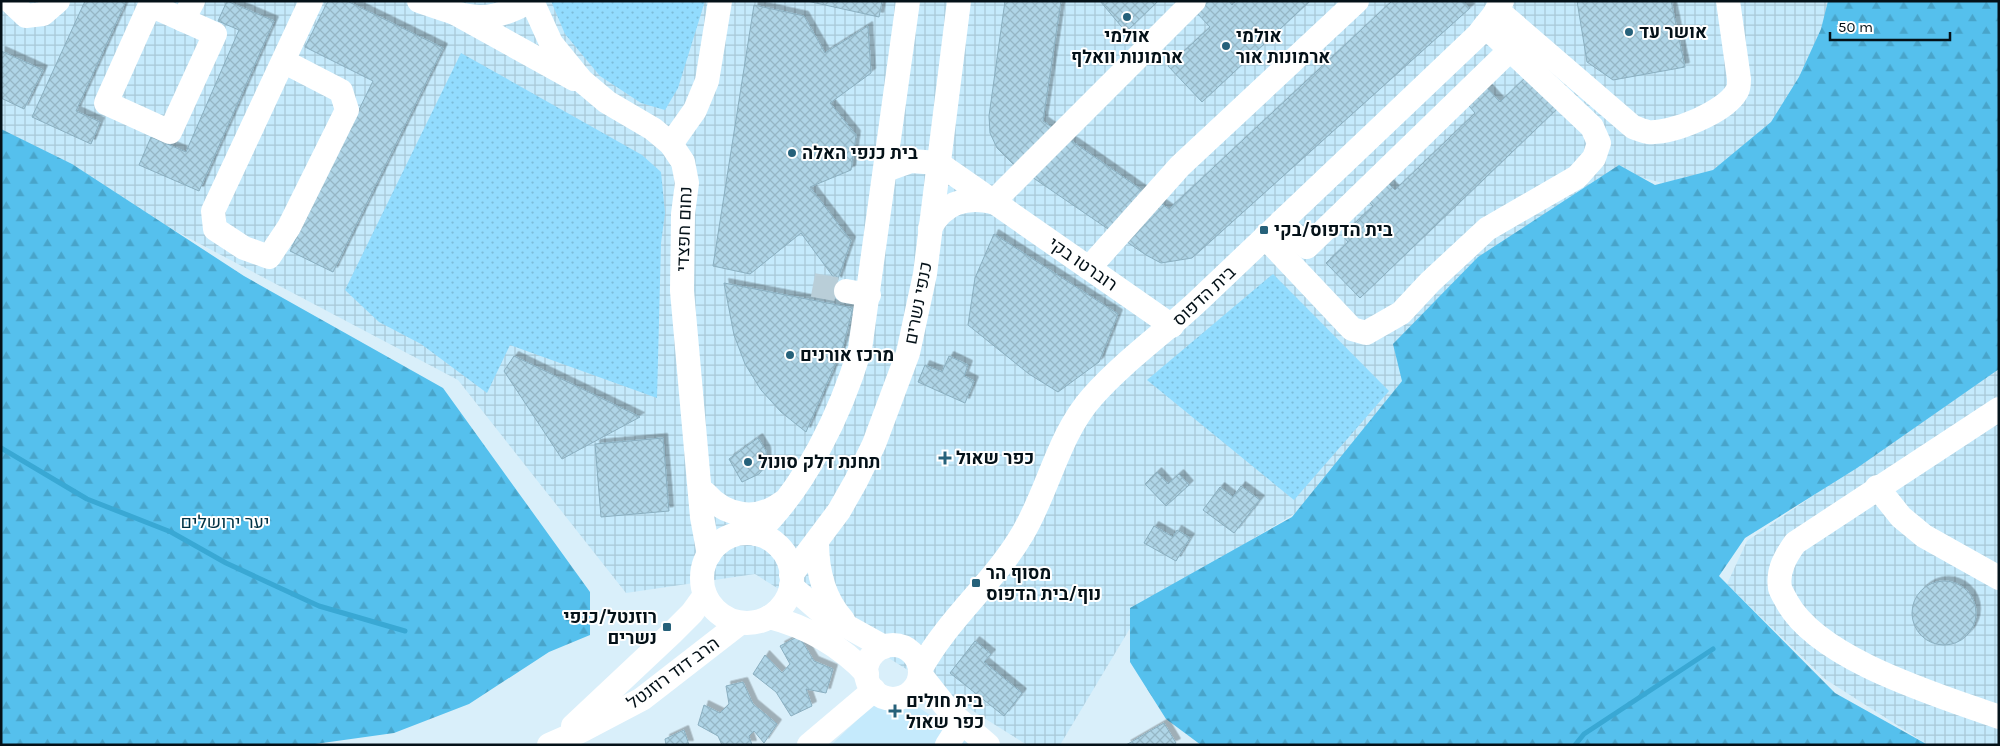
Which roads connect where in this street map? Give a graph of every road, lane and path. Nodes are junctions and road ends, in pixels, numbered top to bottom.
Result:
1 (10, 1) edge
2 (58, 1) edge
3 (311, 1) edge
4 (420, 1) edge
5 (531, 1) edge
6 (720, 1) edge
7 (908, 1) edge
8 (959, 1) edge
9 (1194, 1) edge
10 (1356, 1) edge
11 (1728, 1) edge
12 (188, 11) edge
13 (453, 12) junction
14 (1495, 12) edge
15 (1510, 50) junction
16 (283, 61) junction
17 (592, 90) junction
18 (672, 144) junction
19 (938, 163) junction
20 (886, 170) junction
21 (993, 202) junction
22 (930, 228) junction
23 (1273, 230) junction
24 (1090, 268) junction
25 (846, 291) tunnel mouth
26 (869, 295) junction
27 (1172, 326) junction
28 (1999, 408) edge
29 (698, 461) junction
30 (1877, 487) junction
31 (705, 493) junction
32 (790, 497) junction
33 (745, 535) junction
34 (817, 541) junction
35 (709, 554) junction
36 (1999, 578) edge
37 (791, 580) junction
38 (705, 595) junction
39 (769, 617) junction
40 (740, 623) junction
41 (950, 623) junction
42 (854, 631) junction
43 (893, 647) junction
44 (920, 672) junction
45 (870, 682) junction
46 (902, 698) junction
47 (1999, 717) edge
48 (961, 724) junction
49 (545, 745) edge
50 (549, 745) edge
51 (809, 745) edge
52 (947, 745) edge
53 (988, 745) edge

1 - 2 street
3 - 16 street
4 - 13 street
5 - 13 street
5 - 17 street, נחום חפצדי
6 - 18 street
7 - 20 street
8 - 19 street, כנפי נשרים
9 - 21 street
10 - 24 street
11 - 14 street
12 - 12 street
13 - 17 street
14 - 15 street
14 - 23 street, בית הדפוס
15 - 23 street
15 - 23 street
16 - 16 street
17 - 18 street, נחום חפצדי
18 - 29 street, נחום חפצדי
19 - 20 street
19 - 21 street, רוברטו בקי
19 - 22 street, כנפי נשרים
20 - 26 street
21 - 22 street, רוברטו בקי
21 - 24 street, רוברטו בקי
22 - 34 street, כנפי נשרים
23 - 27 street, בית הדפוס
24 - 27 street, רוברטו בקי
25 - 26 street
26 - 32 street
27 - 41 street, בית הדפוס
28 - 30 street
29 - 31 street, נחום חפצדי
29 - 35 street, נחום חפצדי
30 - 36 street
30 - 47 street
31 - 32 street
31 - 33 street, נחום חפצדי
32 - 33 street
33 - 35 street
33 - 37 street
34 - 37 street, כנפי נשרים
34 - 42 street
35 - 38 street
37 - 39 street
37 - 42 street
38 - 40 street
38 - 49 street, הרב דוד רוזנטל
39 - 40 street
39 - 45 street
40 - 50 street, הרב דוד רוזנטל
41 - 43 street, בית הדפוס
41 - 44 street, בית הדפוס
42 - 43 street
43 - 44 street
43 - 45 street
44 - 46 street
44 - 48 street
45 - 46 street
45 - 51 street
46 - 48 street
48 - 52 street
48 - 53 street

